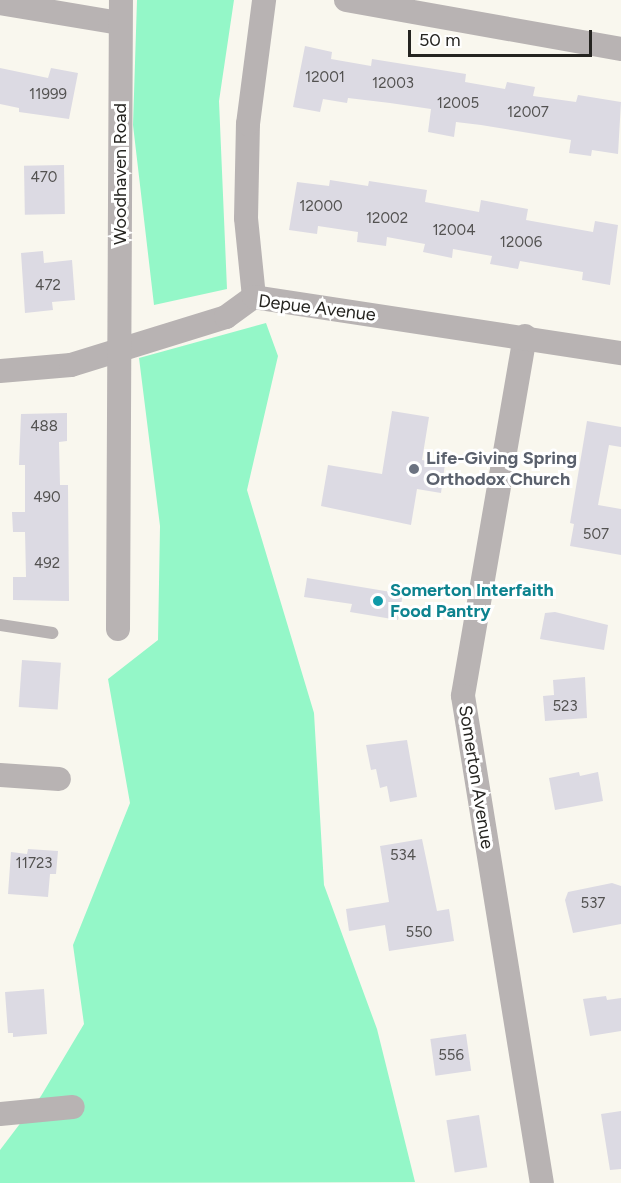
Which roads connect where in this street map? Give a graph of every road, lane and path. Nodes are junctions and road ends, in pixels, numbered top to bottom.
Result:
1 (264, 0) edge
2 (346, 0) edge
3 (0, 3) edge
4 (120, 12) edge
5 (621, 49) edge
6 (254, 297) junction
7 (525, 336) junction
8 (121, 348) junction
9 (621, 353) edge
10 (0, 371) edge
11 (0, 625) edge
12 (117, 629) dead end
13 (52, 633) dead end
14 (0, 775) edge
15 (59, 779) dead end
16 (74, 1107) dead end
17 (0, 1114) edge
18 (542, 1183) edge

1 - 6 street
2 - 5 street
3 - 4 street
4 - 8 street, Woodhaven Road
6 - 7 street, Depue Avenue
6 - 8 street, Depue Avenue
7 - 9 street, Depue Avenue
7 - 18 street, Somerton Avenue
8 - 10 street, Depue Avenue
8 - 12 street
11 - 13 lane
14 - 15 street
16 - 17 street

